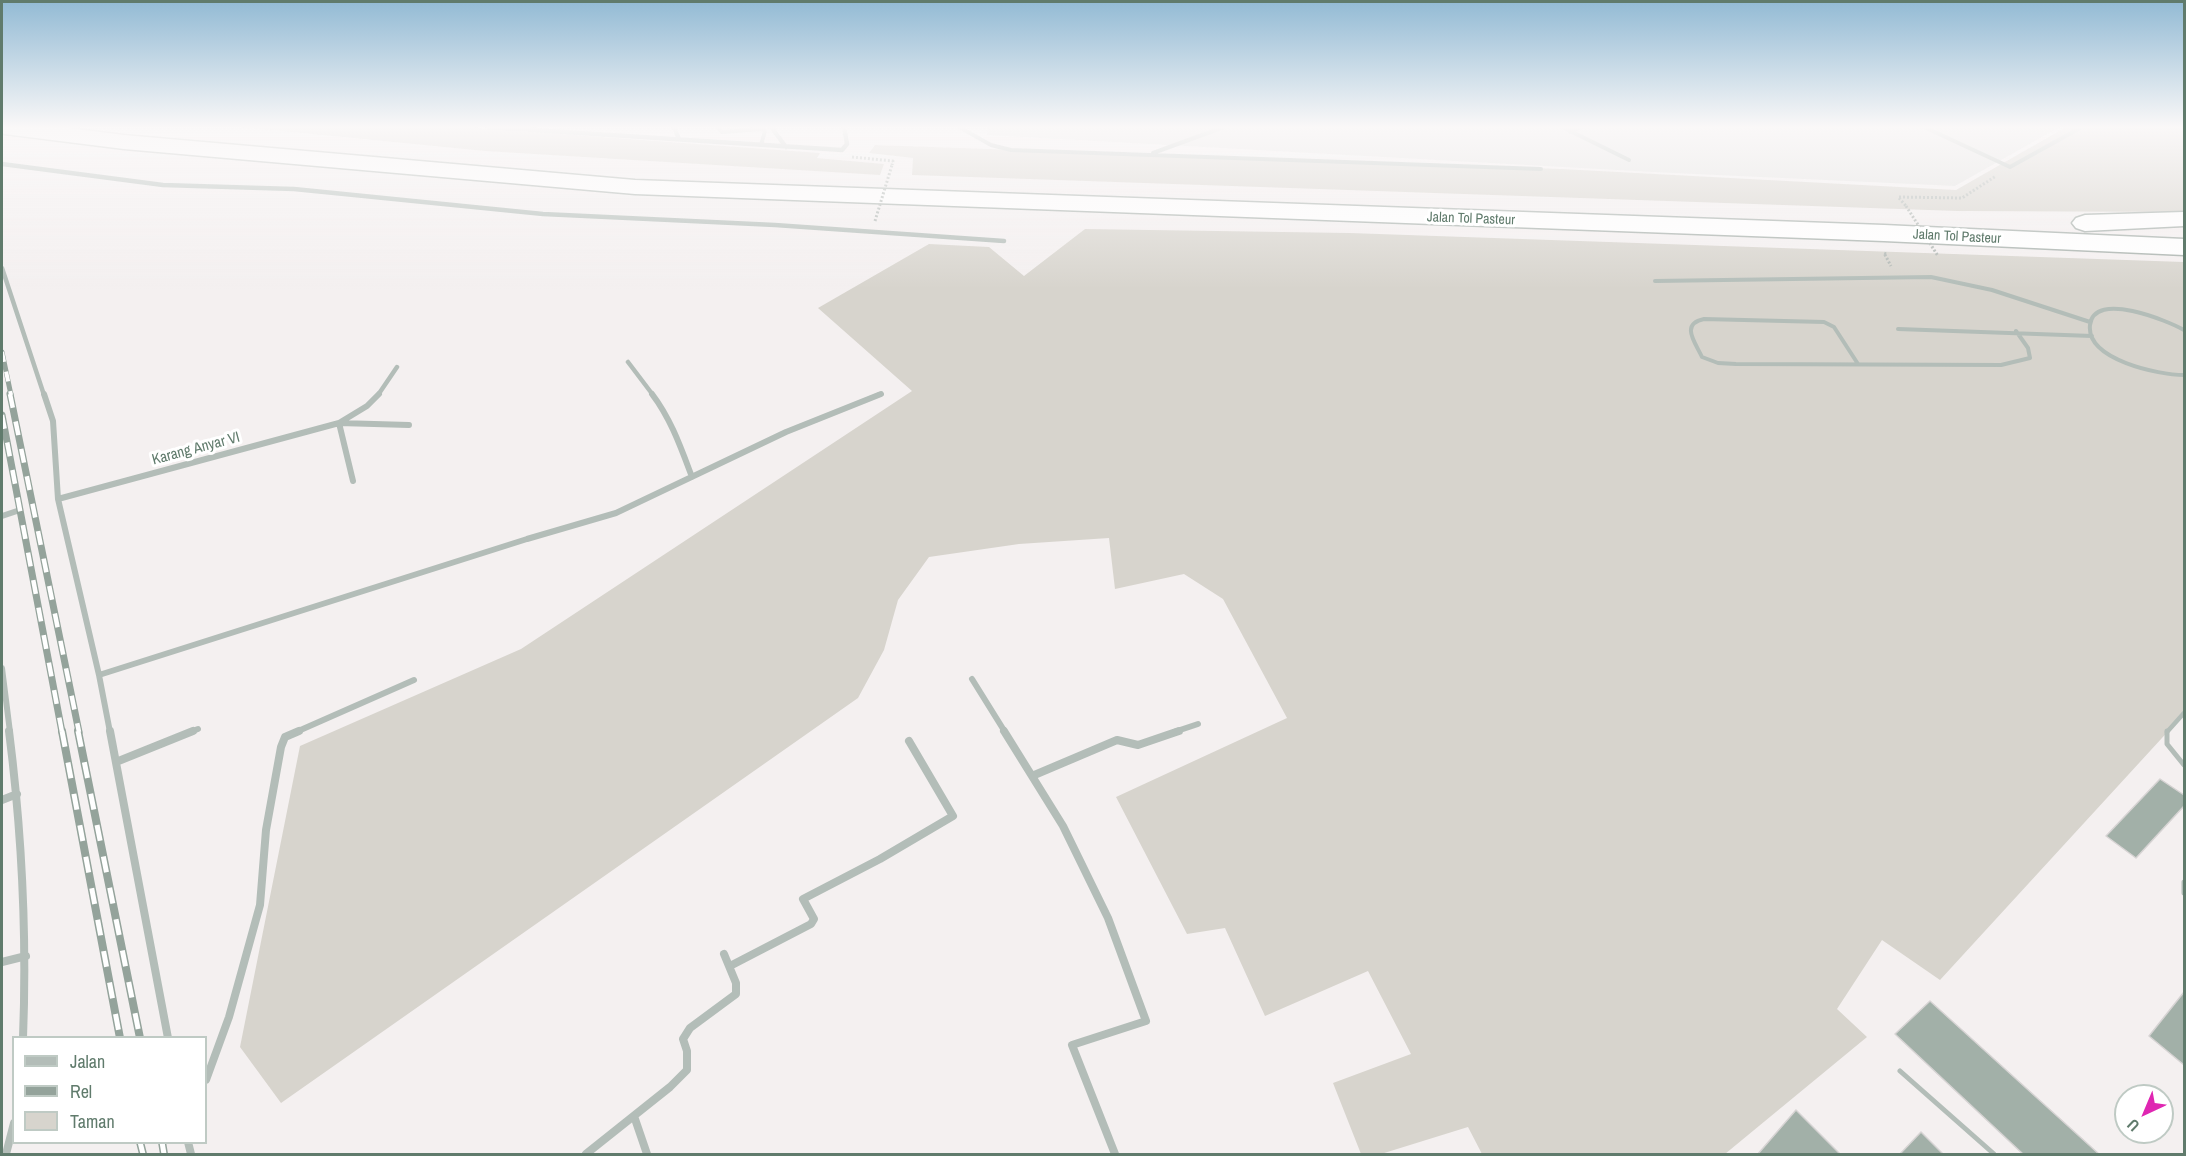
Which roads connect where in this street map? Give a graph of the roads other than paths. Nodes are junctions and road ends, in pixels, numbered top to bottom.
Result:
1 (132, 181) edge
2 (560, 181) edge
3 (884, 181) edge
4 (2184, 219) edge
5 (2077, 224) junction
6 (2184, 228) edge
7 (1004, 241) dead end
8 (2184, 247) edge
9 (2, 268) edge
10 (1655, 281) dead end
11 (2090, 322) junction
12 (1898, 329) dead end
13 (2184, 330) edge
14 (2016, 332) junction
15 (2092, 336) junction
16 (628, 362) dead end
17 (1858, 364) junction
18 (397, 367) dead end
19 (2184, 375) edge
20 (881, 394) dead end
21 (339, 423) junction
22 (409, 425) dead end
23 (692, 477) junction
24 (353, 481) dead end
25 (58, 498) junction
26 (20, 510) dead end
27 (2, 516) edge
28 (2, 668) edge
29 (99, 675) junction
30 (972, 679) dead end
31 (414, 680) dead end
32 (2184, 713) edge
33 (1198, 724) dead end
34 (198, 729) dead end
35 (909, 741) dead end
36 (116, 762) junction
37 (2184, 765) edge
38 (1032, 776) junction
39 (17, 794) junction
40 (2, 800) edge
41 (2184, 882) edge
42 (2184, 893) edge
43 (724, 954) dead end
44 (26, 956) junction
45 (2, 962) edge
46 (730, 966) junction
47 (23, 1036) edge
48 (168, 1036) edge
49 (1900, 1071) dead end
50 (207, 1077) edge
51 (634, 1116) junction
52 (12, 1131) edge
53 (6, 1155) edge
54 (586, 1155) edge
55 (648, 1155) edge
56 (1115, 1155) edge
57 (1994, 1155) edge

1 - 7 street
2 - 8 highway, Jalan Tol Pasteur
3 - 5 highway, Jalan Tol Pasteur
4 - 5 highway
5 - 6 highway, Jalan Tol Pasteur
9 - 25 street
10 - 11 lane
11 - 13 lane
11 - 15 lane
12 - 14 lane
14 - 15 lane
14 - 17 lane
15 - 19 lane
16 - 23 street
17 - 17 lane
18 - 21 street
20 - 23 street
21 - 22 street
21 - 24 street
21 - 25 street, Karang Anyar VI
23 - 29 street
25 - 29 street
26 - 27 street
28 - 39 street
29 - 36 street
30 - 38 street
31 - 50 street
32 - 37 lane
33 - 38 street
34 - 36 street
35 - 46 street
36 - 48 street
38 - 56 street
39 - 40 street
39 - 44 street
41 - 42 lane
43 - 46 street
44 - 45 street
44 - 47 street
46 - 51 street
49 - 57 lane
51 - 54 street
51 - 55 street
52 - 53 street

